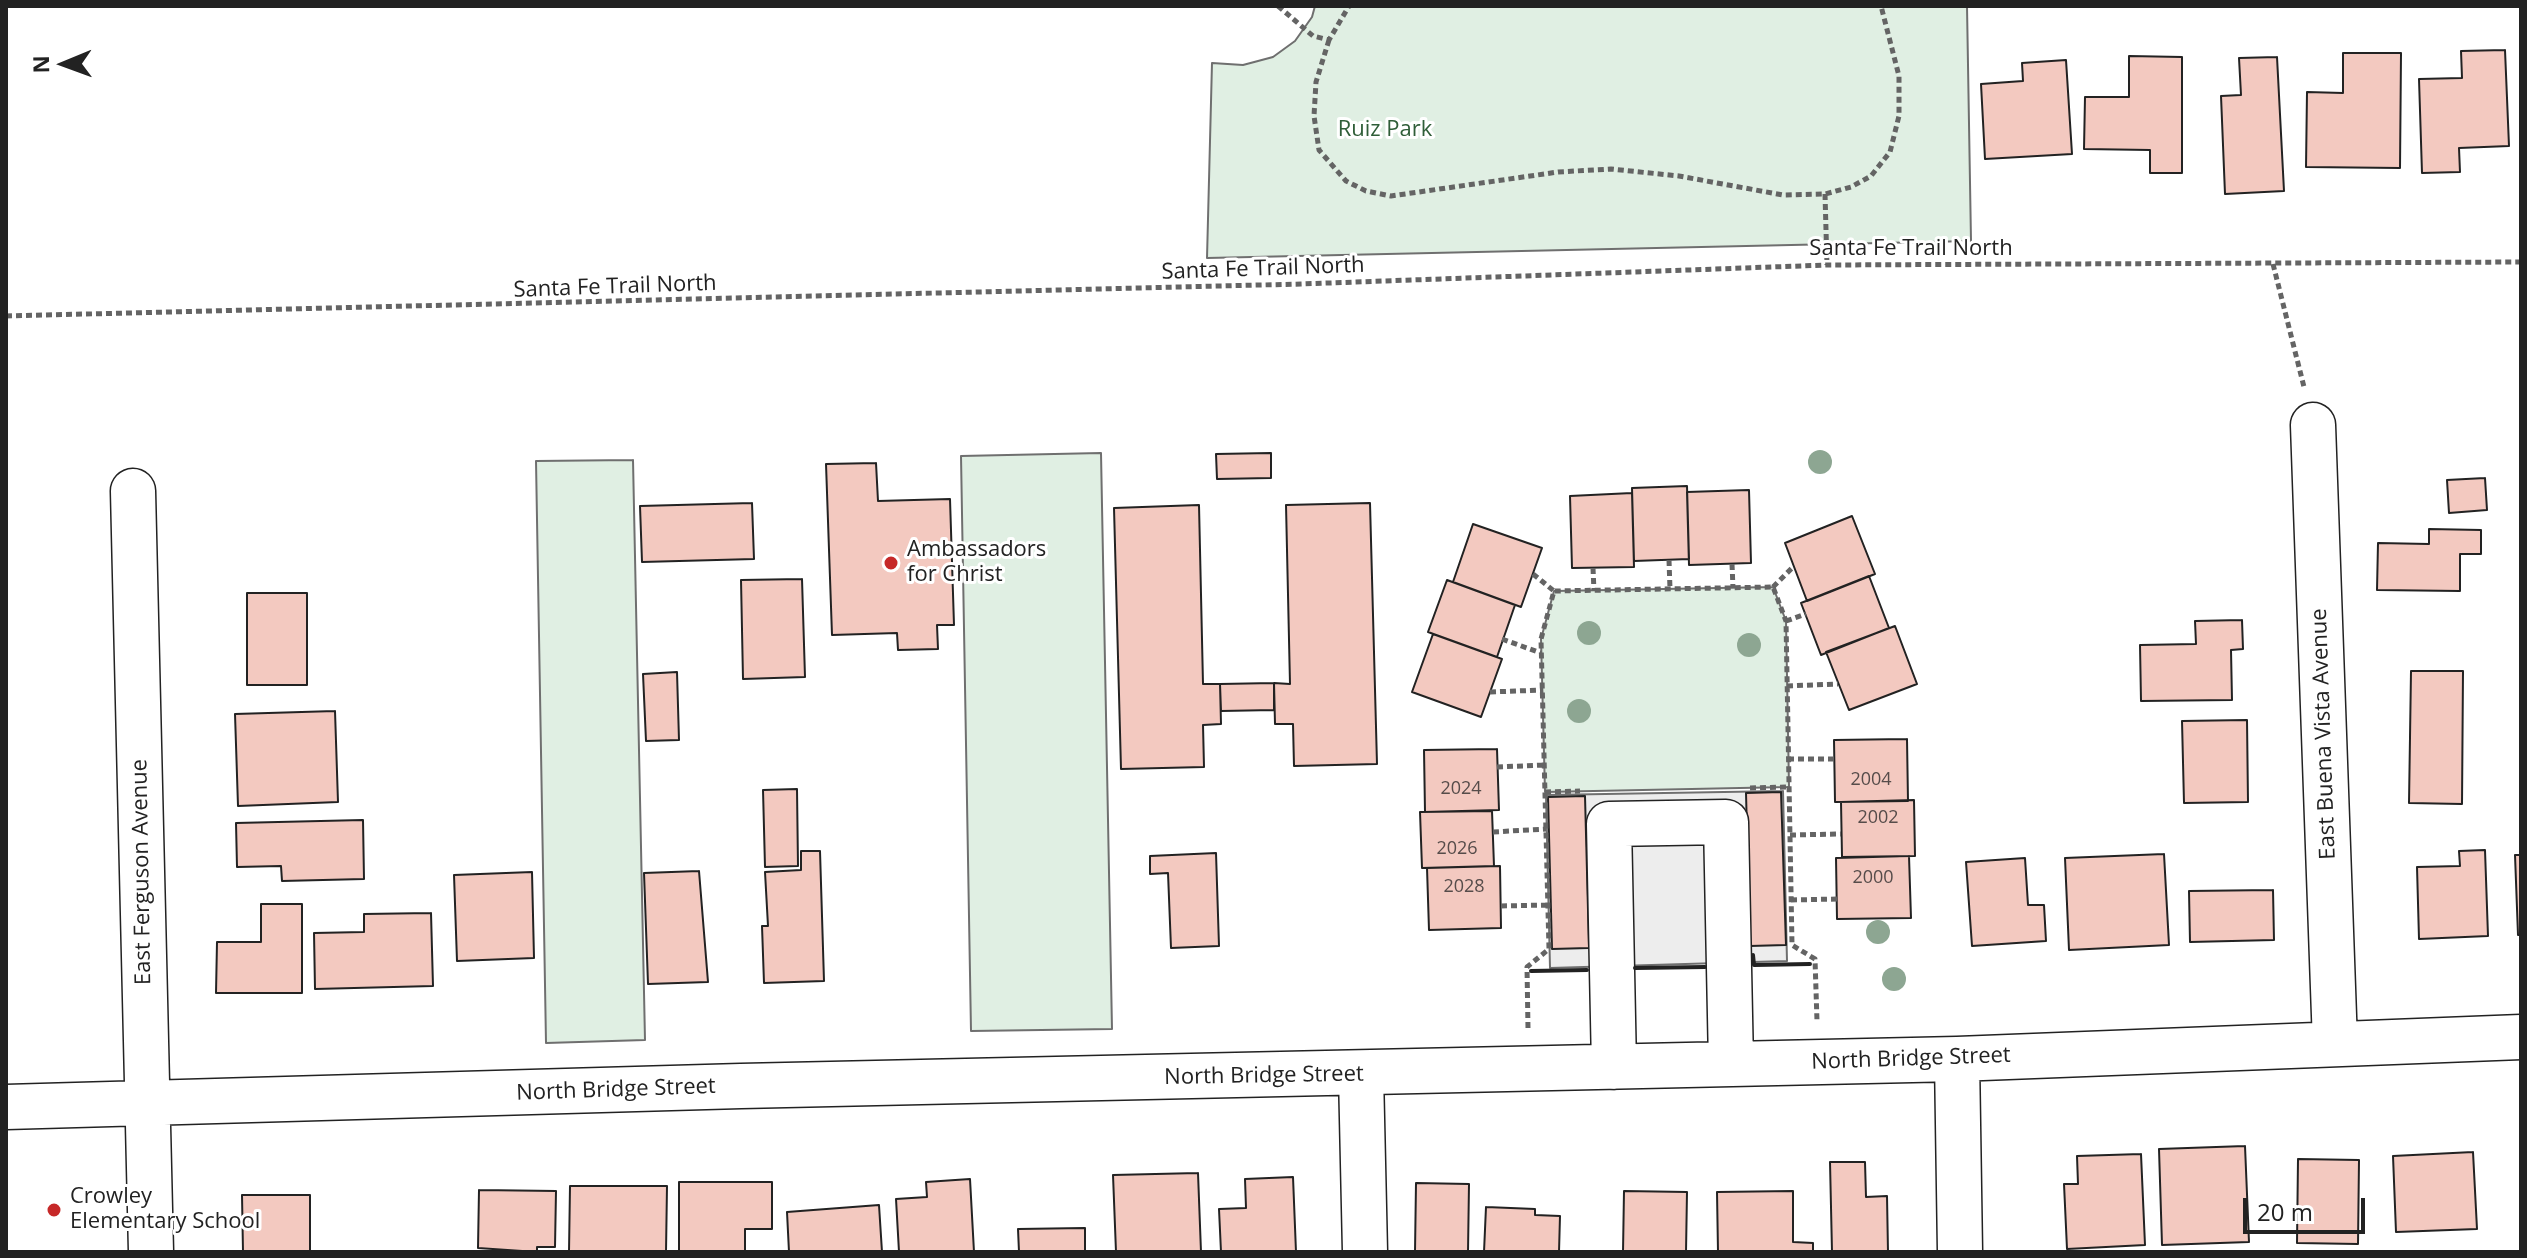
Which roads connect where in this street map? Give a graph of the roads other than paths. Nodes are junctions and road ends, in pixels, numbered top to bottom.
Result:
1 (2313, 425) road end
2 (133, 491) dead end
3 (2521, 1037) edge
4 (2335, 1044) junction
5 (1957, 1059) junction
6 (1731, 1064) junction
7 (1614, 1067) junction
8 (1361, 1074) junction
9 (149, 1104) junction
10 (6, 1107) edge
11 (151, 1252) edge
12 (1365, 1252) edge
13 (1960, 1252) edge

1 - 4 street, East Buena Vista Avenue
2 - 9 street, East Ferguson Avenue
3 - 4 street, North Bridge Street
4 - 5 street, North Bridge Street
5 - 6 street, North Bridge Street
5 - 13 street
6 - 7 street, North Bridge Street
6 - 7 street
7 - 8 street, North Bridge Street
8 - 9 street, North Bridge Street
8 - 12 street
9 - 10 street, North Bridge Street
9 - 11 street, East Ferguson Avenue

